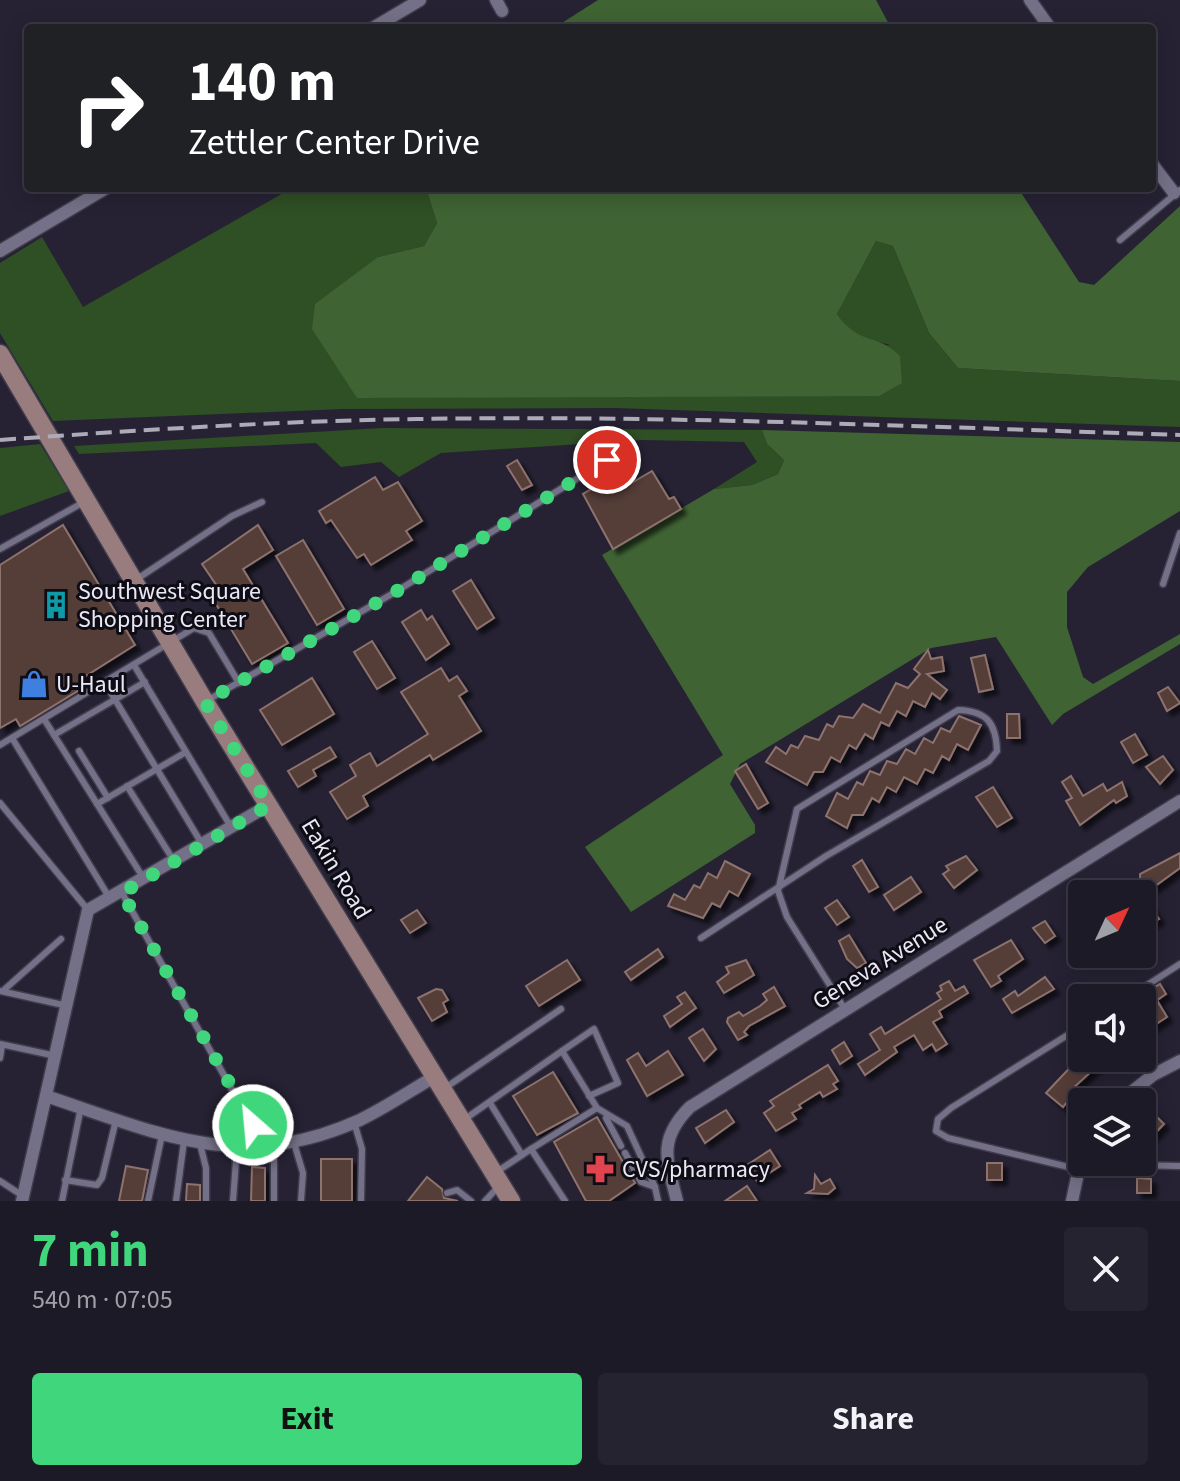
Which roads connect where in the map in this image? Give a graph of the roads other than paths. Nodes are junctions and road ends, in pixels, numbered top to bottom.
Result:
1 (420, 0) edge
2 (1030, 0) edge
3 (380, 24) edge
4 (1047, 24) edge
5 (1156, 168) edge
6 (99, 192) edge
7 (1177, 192) edge
8 (1120, 240) dead end
9 (0, 251) edge
10 (0, 354) edge
11 (607, 460) dead end
12 (88, 500) junction
13 (262, 502) dead end
14 (1180, 533) edge
15 (0, 549) edge
16 (134, 582) junction
17 (1163, 584) dead end
18 (171, 643) junction
19 (134, 665) junction
20 (145, 682) junction
21 (105, 683) junction
22 (239, 683) junction
23 (116, 700) junction
24 (205, 702) junction
25 (44, 719) junction
26 (65, 728) junction
27 (54, 735) junction
28 (70, 737) dead end
29 (12, 738) junction
30 (0, 745) edge
31 (79, 751) dead end
32 (186, 752) junction
33 (157, 769) junction
34 (127, 786) junction
35 (108, 798) junction
36 (1180, 801) edge
37 (0, 803) edge
38 (97, 804) junction
39 (269, 805) junction
40 (231, 827) junction
41 (203, 845) junction
42 (174, 862) junction
43 (144, 880) junction
44 (778, 891) junction
45 (117, 896) junction
46 (88, 910) junction
47 (701, 938) dead end
48 (61, 939) dead end
49 (1180, 964) edge
50 (1149, 984) edge
51 (3, 990) edge
52 (68, 1006) junction
53 (561, 1009) dead end
54 (846, 1011) junction
55 (1068, 1035) edge
56 (1, 1045) edge
57 (562, 1051) junction
58 (56, 1056) junction
59 (0, 1058) edge
60 (1180, 1061) edge
61 (438, 1084) junction
62 (1137, 1088) edge
63 (46, 1096) junction
64 (589, 1096) junction
65 (490, 1103) junction
66 (81, 1107) junction
67 (597, 1108) junction
68 (605, 1116) junction
69 (116, 1120) junction
70 (462, 1121) junction
71 (354, 1122) junction
72 (162, 1135) junction
73 (184, 1141) junction
74 (294, 1143) junction
75 (200, 1144) junction
76 (237, 1147) junction
77 (270, 1147) junction
78 (531, 1149) junction
79 (522, 1155) junction
80 (1068, 1160) edge
81 (1156, 1165) edge
82 (1180, 1166) edge
83 (1076, 1176) edge
84 (65, 1180) junction
85 (0, 1181) edge
86 (502, 1186) edge
87 (655, 1187) junction
88 (447, 1193) dead end
89 (22, 1199) edge
90 (466, 1200) edge
91 (62, 1201) edge
92 (148, 1201) edge
93 (176, 1201) edge
94 (206, 1201) edge
95 (233, 1201) edge
96 (274, 1201) edge
97 (301, 1201) edge
98 (361, 1201) edge
99 (485, 1201) edge
100 (565, 1201) edge
101 (658, 1201) edge
102 (677, 1201) edge
103 (1072, 1201) edge

1 - 3 street
2 - 4 street
5 - 7 street
6 - 9 street
7 - 8 lane
10 - 12 street, Eakin Road
11 - 22 lane
12 - 15 lane
12 - 16 street, Eakin Road
13 - 16 lane
14 - 17 lane
16 - 18 street, Eakin Road
18 - 19 lane
18 - 22 lane
18 - 24 street, Eakin Road
19 - 20 lane
19 - 21 lane
20 - 23 lane
20 - 32 lane
21 - 23 lane
21 - 25 lane
22 - 24 lane
23 - 26 lane
23 - 33 lane
24 - 39 street, Eakin Road
25 - 27 lane
25 - 29 lane
26 - 27 lane
26 - 28 lane
27 - 38 lane
29 - 30 lane
29 - 45 lane
31 - 35 lane
32 - 33 lane
32 - 40 lane
33 - 34 lane
33 - 41 lane
34 - 35 lane
34 - 42 lane
35 - 38 lane
36 - 54 street, Geneva Avenue
37 - 46 lane
38 - 43 lane
39 - 40 street
39 - 61 street, Eakin Road
40 - 41 street
41 - 42 street
42 - 43 street
43 - 45 street
44 - 44 lane
44 - 47 lane
44 - 54 lane
45 - 46 street
45 - 77 lane
46 - 52 street
48 - 51 lane
49 - 50 lane
51 - 52 lane
52 - 58 street
53 - 61 lane
54 - 102 street, Geneva Avenue
55 - 80 lane
56 - 58 lane
56 - 59 lane
57 - 64 lane
57 - 64 lane
57 - 65 lane
58 - 63 street
60 - 62 street
61 - 70 street, Eakin Road
61 - 71 street
63 - 66 street
63 - 89 street
64 - 67 lane
65 - 70 lane
65 - 79 lane
66 - 69 street
66 - 84 lane
67 - 68 lane
67 - 78 lane
68 - 87 lane
68 - 87 lane
69 - 72 street
69 - 84 lane
70 - 86 street, Eakin Road
71 - 74 street
71 - 98 lane
72 - 73 street
72 - 92 lane
73 - 75 street
73 - 93 lane
74 - 77 street
74 - 97 lane
75 - 76 street
75 - 94 lane
76 - 77 street
76 - 95 lane
77 - 96 lane
78 - 79 lane
78 - 100 lane
79 - 86 lane
81 - 82 lane
83 - 103 street
84 - 91 lane
85 - 89 lane
86 - 99 lane
87 - 101 lane
88 - 90 lane

